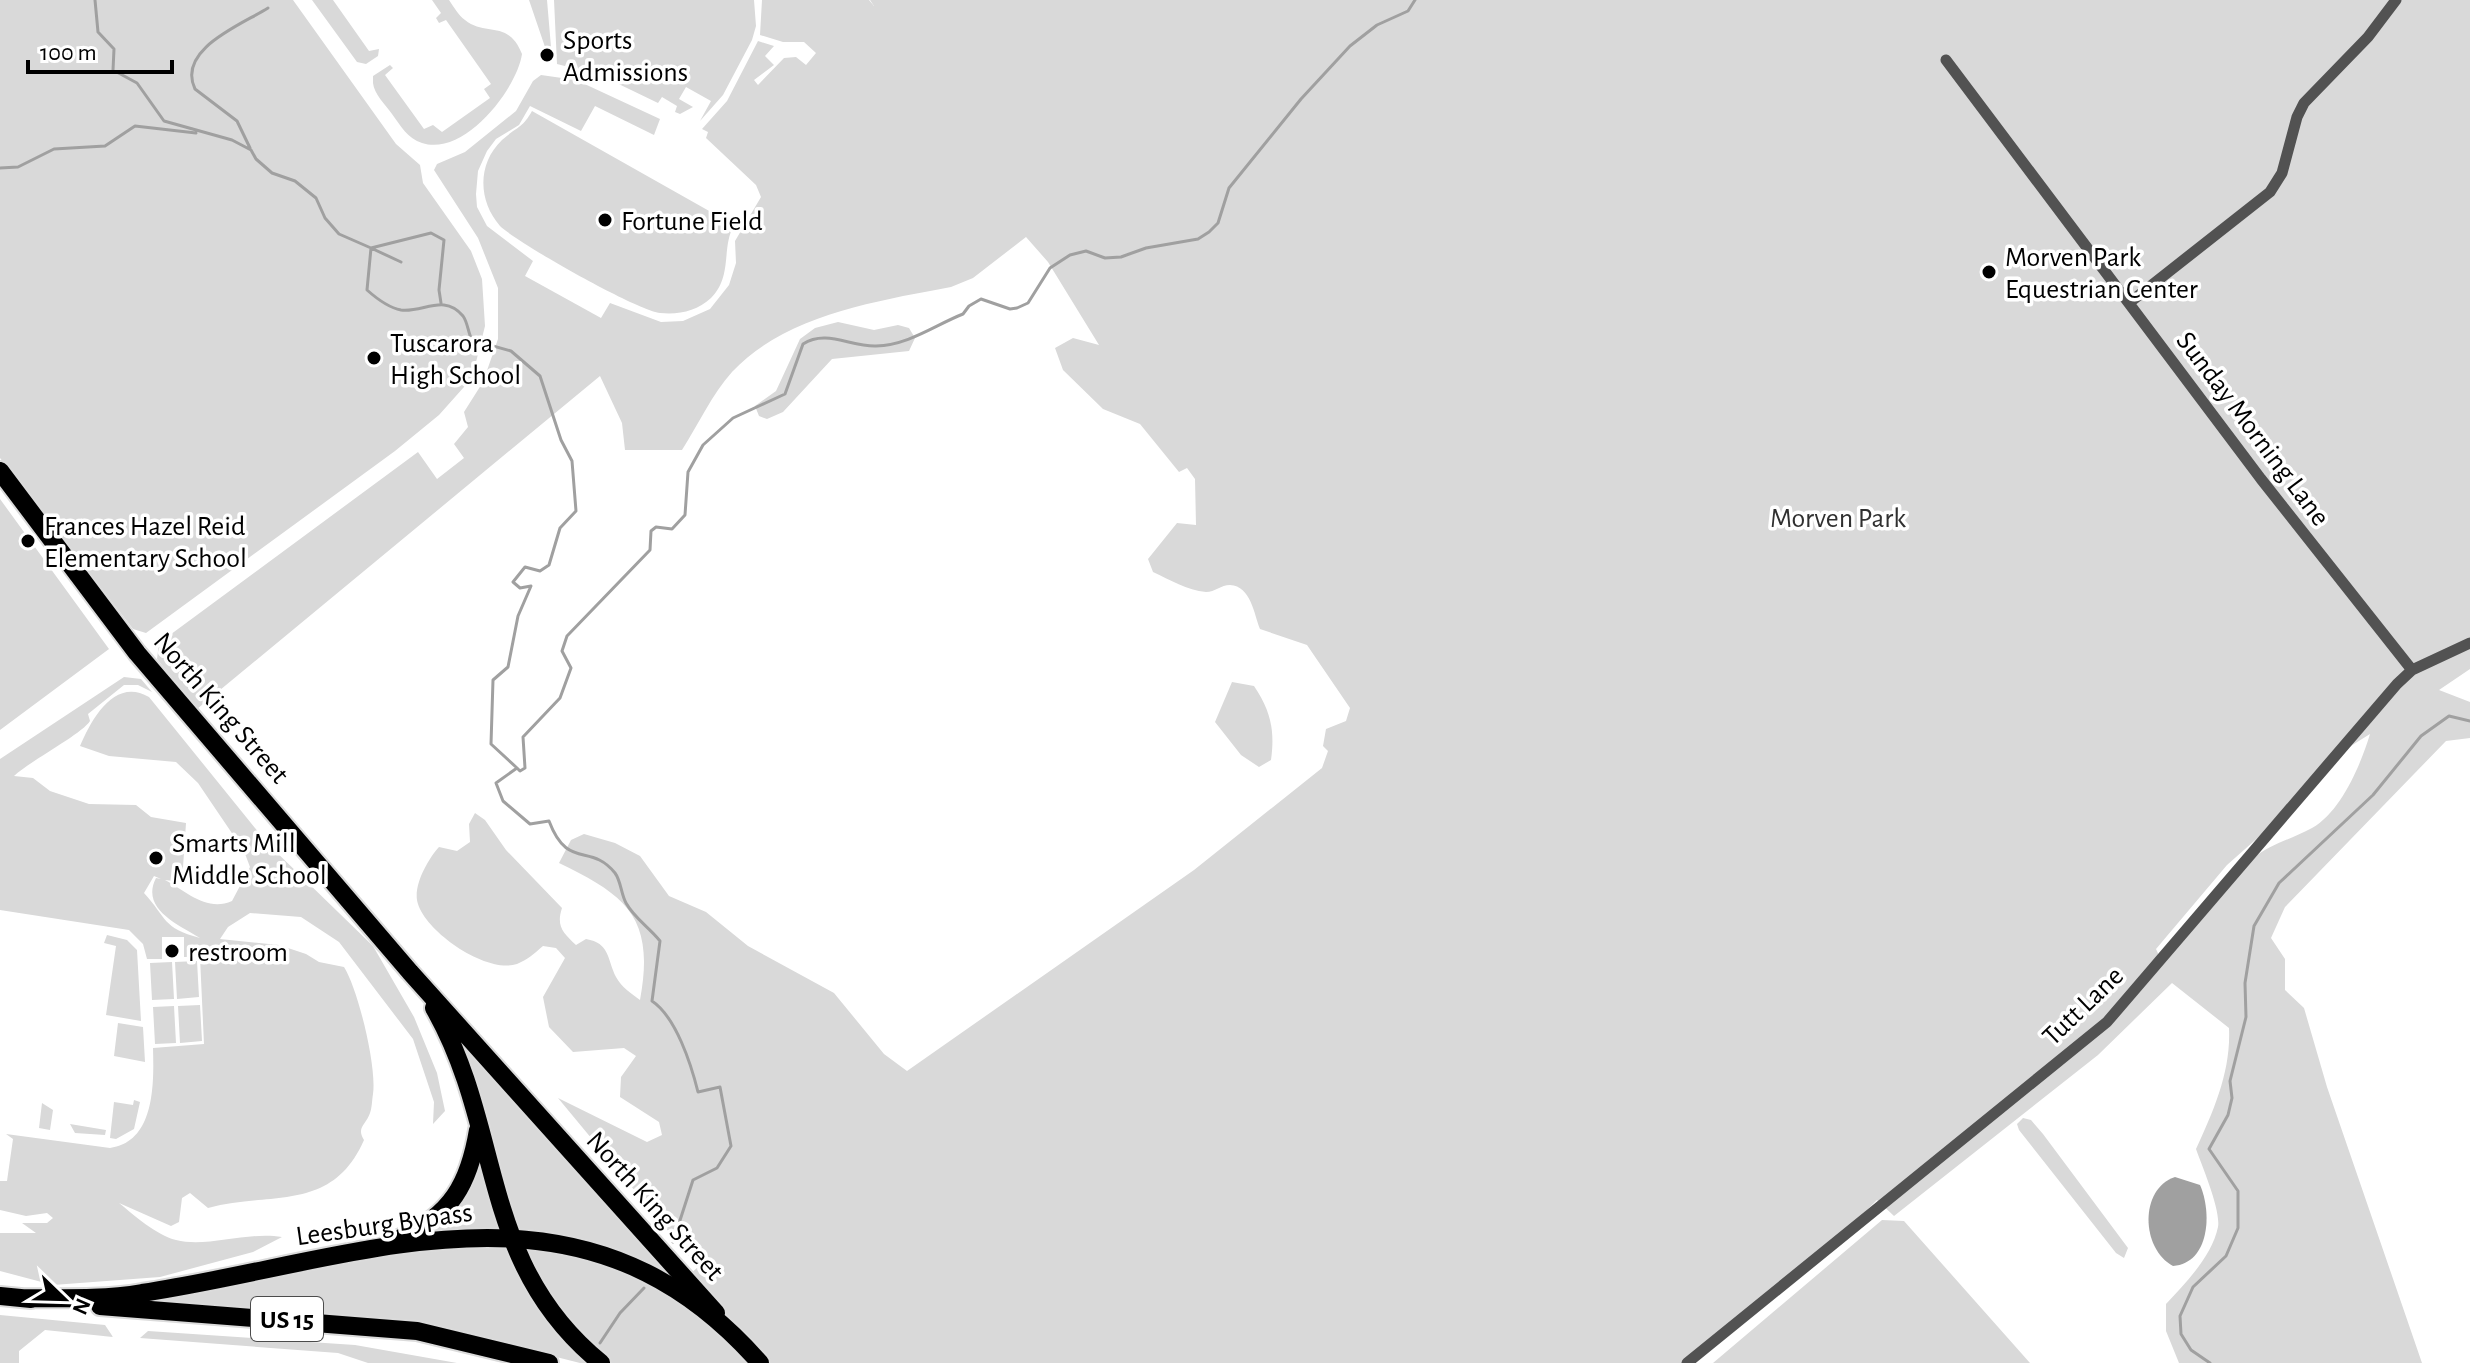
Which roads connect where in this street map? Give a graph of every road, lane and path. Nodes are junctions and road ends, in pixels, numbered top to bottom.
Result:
1 (2396, 0) edge
2 (1946, 60) dead end
3 (2129, 303) junction
4 (0, 471) edge
5 (2470, 643) edge
6 (2412, 670) junction
7 (410, 972) junction
8 (478, 1130) junction
9 (511, 1237) junction
10 (385, 1246) junction
11 (0, 1296) edge
12 (21, 1298) junction
13 (733, 1332) junction
14 (549, 1363) edge
15 (601, 1363) edge
16 (760, 1363) edge
17 (1687, 1363) edge

1 - 3 street
2 - 3 street, Sunday Morning Lane
3 - 6 street, Sunday Morning Lane
4 - 7 main road, North King Street
5 - 6 street, Tutt Lane
6 - 17 street, Tutt Lane
7 - 8 main road, North King Street
7 - 13 main road, North King Street
8 - 9 main road, North King Street
8 - 10 main road
9 - 10 main road, Leesburg Bypass / US 15
9 - 13 main road, Leesburg Bypass / US 15
9 - 15 main road, North King Street
10 - 12 main road, Leesburg Bypass / US 15
11 - 12 main road, Leesburg Bypass / US 15
12 - 14 main road, Leesburg Bypass / US 15
13 - 16 main road, US 15

